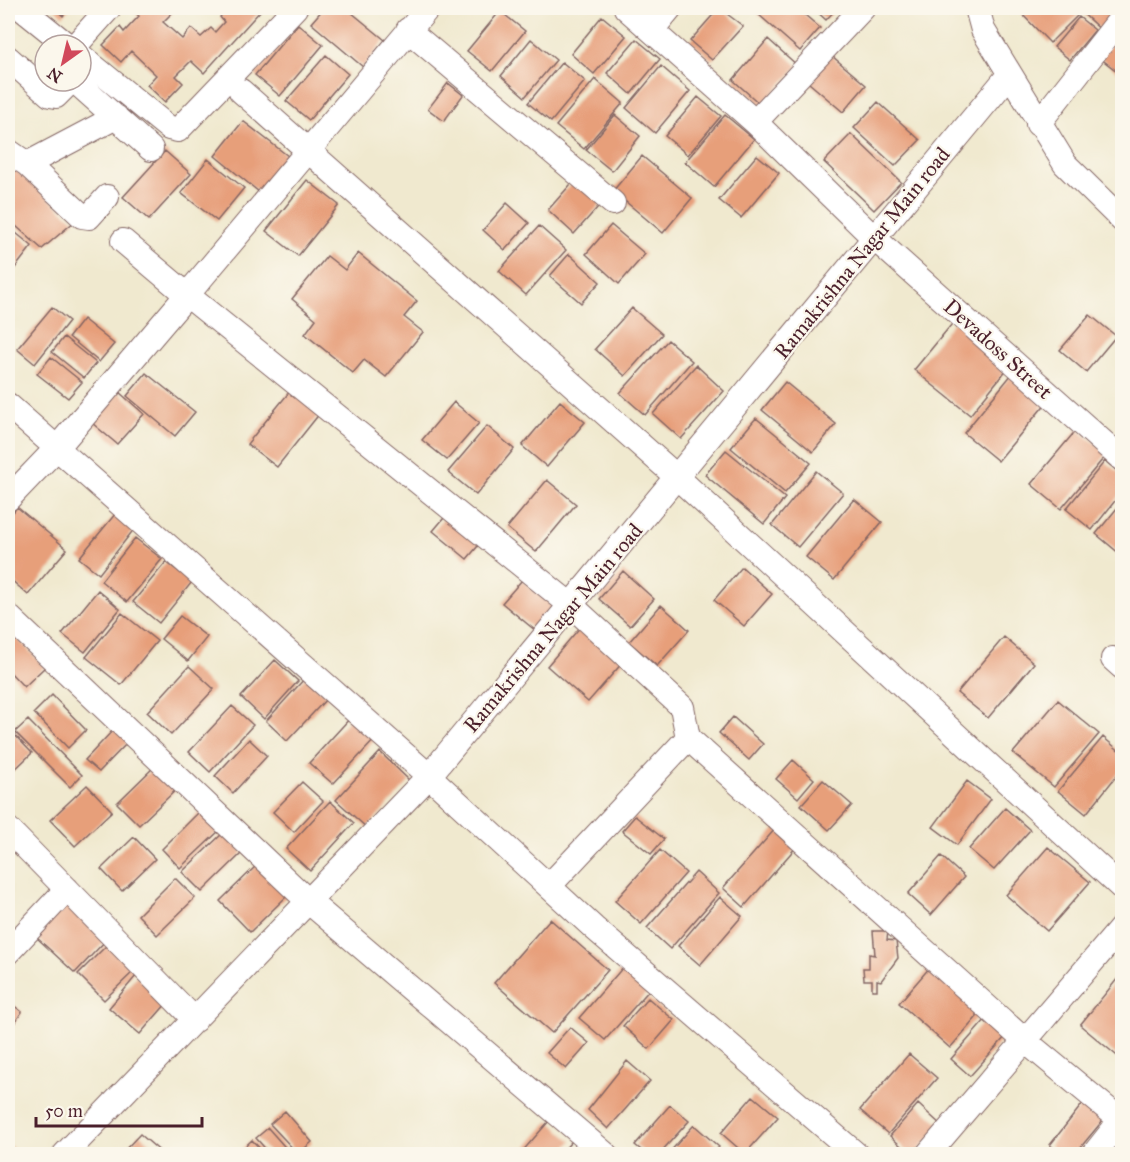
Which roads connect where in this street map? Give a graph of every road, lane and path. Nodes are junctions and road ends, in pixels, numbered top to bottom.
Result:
1 (21, 8) edge
2 (109, 8) edge
3 (295, 8) edge
4 (428, 8) edge
5 (626, 8) edge
6 (670, 8) edge
7 (864, 8) edge
8 (977, 8) edge
9 (1122, 17) edge
10 (408, 30) junction
11 (652, 30) junction
12 (52, 33) edge
13 (87, 33) edge
14 (8, 58) edge
15 (93, 66) edge
16 (33, 75) edge
17 (1009, 75) junction
18 (241, 91) dead end
19 (88, 93) edge
20 (116, 117) junction
21 (755, 122) junction
22 (1038, 124) junction
23 (151, 149) dead end
24 (308, 150) junction
25 (17, 158) edge
26 (107, 197) dead end
27 (614, 203) dead end
28 (1120, 212) edge
29 (874, 238) junction
30 (123, 241) dead end
31 (187, 295) junction
32 (8, 405) edge
33 (56, 449) junction
34 (1122, 459) edge
35 (678, 478) junction
36 (8, 499) edge
37 (572, 606) junction
38 (8, 616) edge
39 (688, 738) junction
40 (429, 776) junction
41 (8, 828) edge
42 (549, 886) junction
43 (1122, 888) edge
44 (67, 889) junction
45 (308, 901) junction
46 (1122, 927) edge
47 (8, 952) edge
48 (195, 1020) junction
49 (1024, 1040) junction
50 (1122, 1120) edge
51 (65, 1155) edge
52 (605, 1155) edge
53 (856, 1155) edge
54 (928, 1155) edge
55 (1094, 1155) edge

1 - 12 street
2 - 13 street
3 - 15 street
4 - 10 street
5 - 11 street, Devadoss Street
6 - 11 street
7 - 21 street
8 - 17 street
9 - 22 street
10 - 24 street
10 - 27 street
11 - 21 street, Devadoss Street
14 - 16 street
17 - 22 street
17 - 29 street, Ramakrishna Nagar Main road
18 - 24 street
19 - 20 street
20 - 23 street
20 - 25 street
21 - 29 street, Devadoss Street
22 - 28 street
24 - 31 street
24 - 35 street
25 - 26 street
29 - 34 street, Devadoss Street
29 - 35 street, Ramakrishna Nagar Main road
30 - 31 street
31 - 33 street
31 - 37 street
32 - 33 street
33 - 36 street
33 - 40 street
35 - 37 street, Ramakrishna Nagar Main road
35 - 43 street
37 - 39 street
37 - 40 street, Ramakrishna Nagar Main road
38 - 45 street
39 - 42 street
39 - 49 street
40 - 42 street
40 - 45 street, Ramakrishna Nagar Main road
41 - 44 street
42 - 53 street
44 - 47 street
44 - 48 street
45 - 48 street, Ramakrishna Nagar Main road
45 - 52 street
46 - 49 street
48 - 51 street, Ramakrishna Nagar Main road
49 - 50 street
49 - 54 street
50 - 55 street

